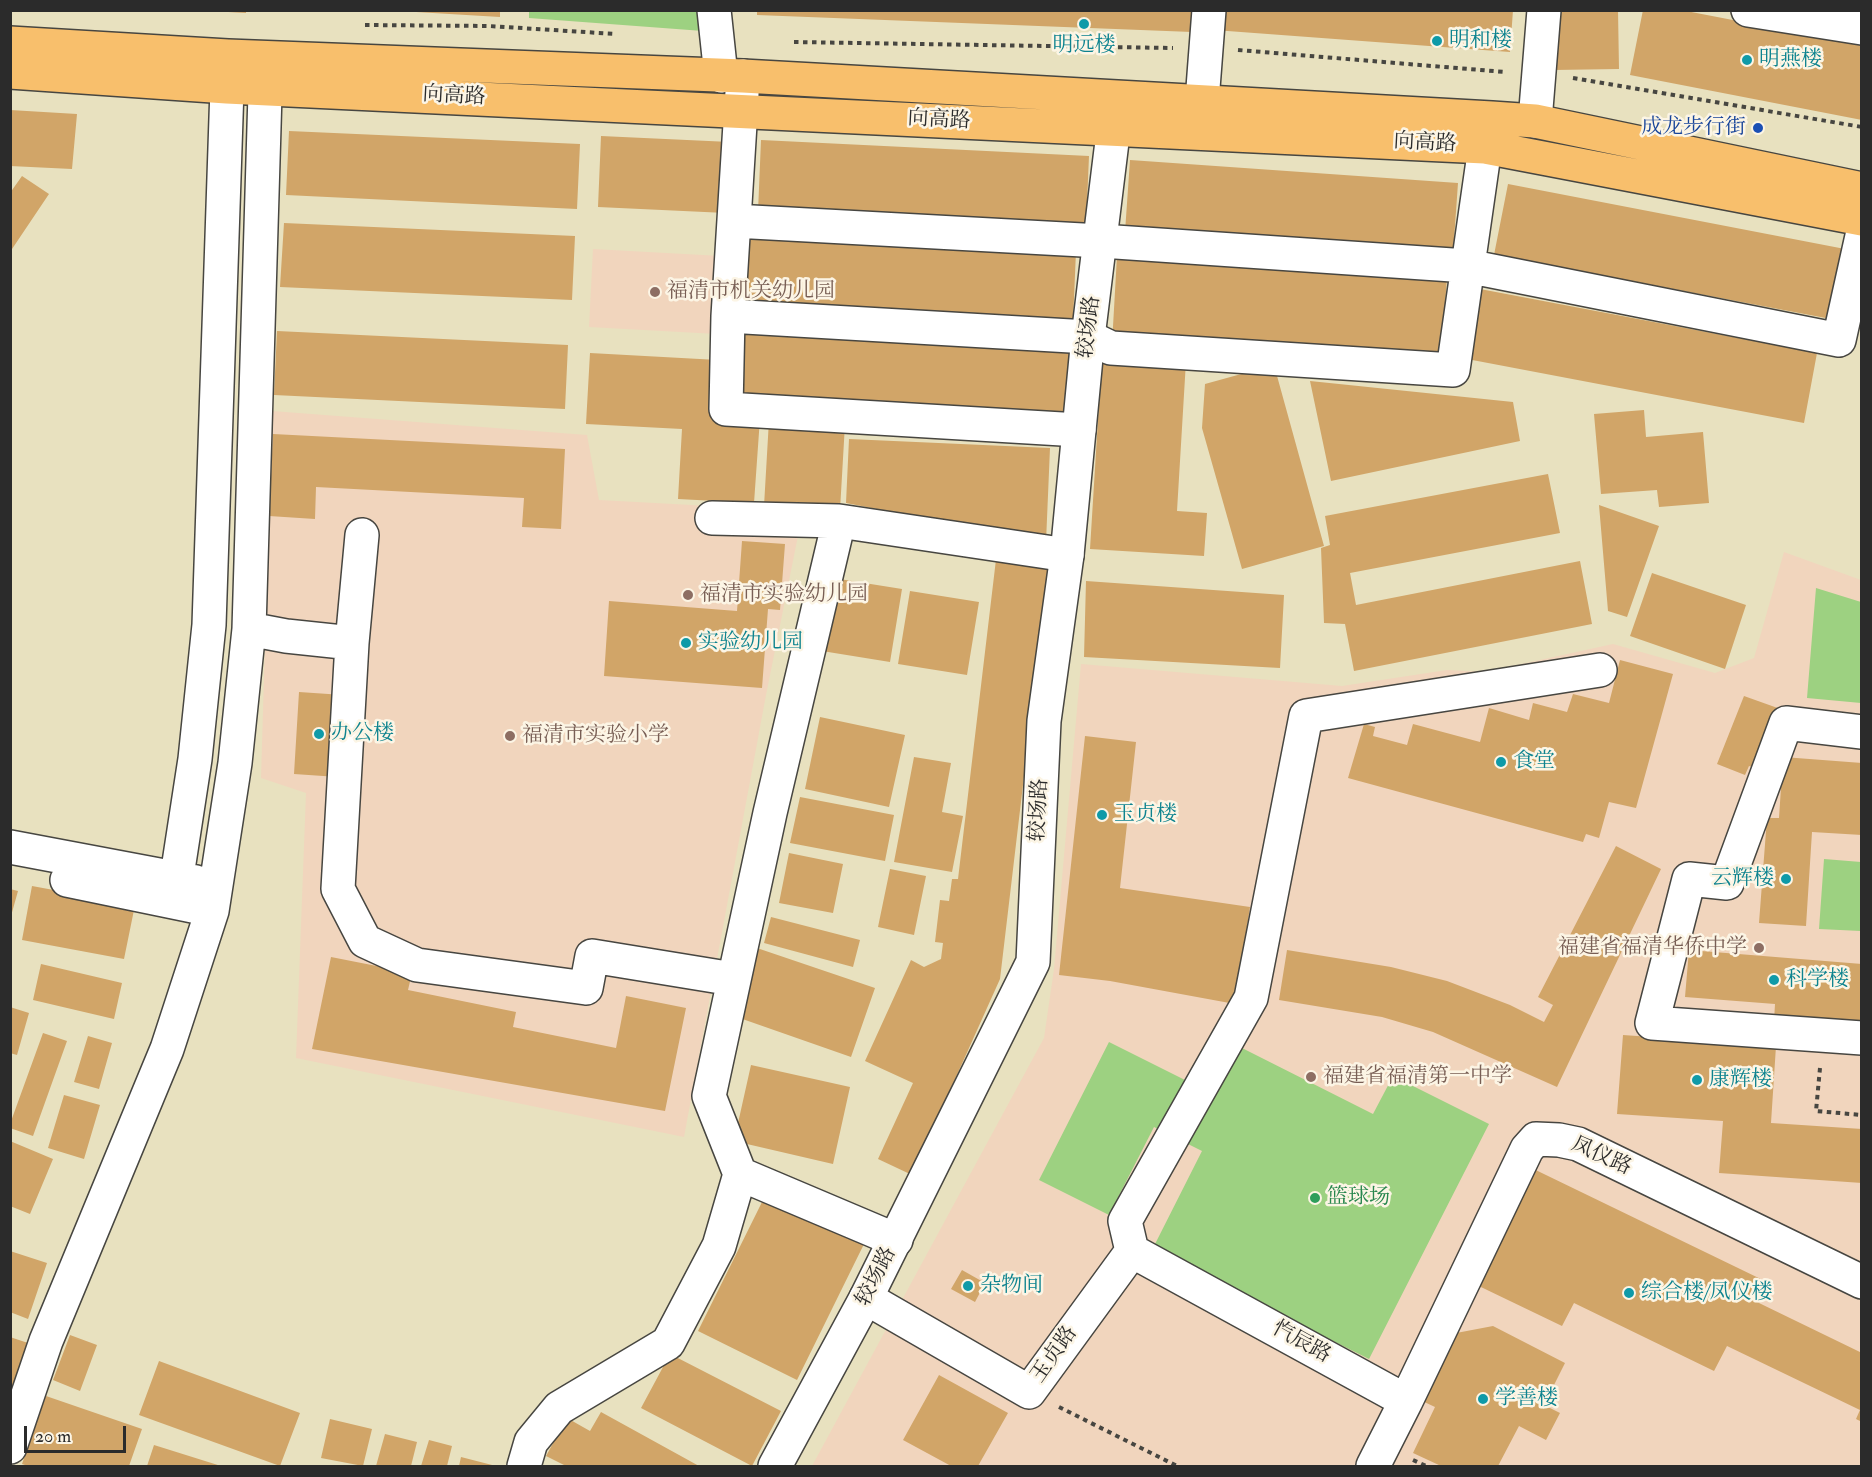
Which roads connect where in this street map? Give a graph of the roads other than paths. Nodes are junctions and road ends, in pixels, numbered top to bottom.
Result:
1 (714, 10) edge
2 (1209, 10) edge
3 (1544, 10) edge
4 (1748, 10) edge
5 (1862, 28) edge
6 (10, 32) edge
7 (10, 43) edge
8 (50, 47) junction
9 (10, 72) edge
10 (227, 72) junction
11 (266, 72) junction
12 (732, 76) junction
13 (1117, 96) junction
14 (1202, 101) junction
15 (741, 111) junction
16 (1535, 121) junction
17 (1489, 132) junction
18 (1862, 189) edge
19 (1862, 219) edge
20 (734, 221) junction
21 (1862, 236) edge
22 (1101, 241) junction
23 (1467, 266) junction
24 (728, 316) junction
25 (1088, 337) junction
26 (1079, 430) junction
27 (712, 518) dead end
28 (839, 521) junction
29 (362, 535) dead end
30 (1067, 555) junction
31 (249, 629) junction
32 (352, 643) junction
33 (1600, 670) dead end
34 (1862, 732) edge
35 (10, 847) edge
36 (10, 868) edge
37 (175, 890) junction
38 (214, 898) junction
39 (733, 979) junction
40 (1862, 1038) edge
41 (740, 1174) junction
42 (1128, 1236) junction
43 (896, 1240) junction
44 (1862, 1282) edge
45 (866, 1298) junction
46 (1406, 1401) junction
47 (10, 1447) edge
48 (524, 1467) edge
49 (775, 1467) edge
50 (1373, 1467) edge

1 - 12 street
2 - 14 street
3 - 16 street
4 - 5 street
6 - 8 main road, 向高路
7 - 8 main road, 向高路
8 - 10 main road, 向高路
9 - 10 main road, 向高路
10 - 11 main road, 向高路
10 - 37 street
11 - 12 main road, 向高路
11 - 15 main road, 向高路
11 - 31 street
12 - 13 main road, 向高路
12 - 15 street
13 - 14 main road, 向高路
13 - 22 street, 较场路
14 - 17 main road, 向高路
15 - 17 main road, 向高路
15 - 20 street
16 - 17 main road, 向高路
16 - 18 main road, 向高路
17 - 19 main road, 向高路
17 - 23 street
20 - 22 street
20 - 24 street
21 - 23 street
22 - 23 street
22 - 25 street, 较场路
23 - 25 street
24 - 25 street
24 - 26 street
25 - 26 street, 较场路
26 - 30 street, 较场路
27 - 28 street
28 - 30 street
28 - 39 street
29 - 32 street
30 - 43 street, 较场路
31 - 32 street
31 - 38 street
32 - 39 street
33 - 42 street, 玉贞路
34 - 40 street
35 - 37 street
36 - 37 street
37 - 38 street
38 - 47 street
39 - 41 street
41 - 43 street
41 - 48 street
42 - 45 street, 玉贞路
42 - 46 street, 忾辰路
43 - 45 street, 较场路
44 - 46 street, 凤仪路
45 - 49 street, 较场路
46 - 50 street

